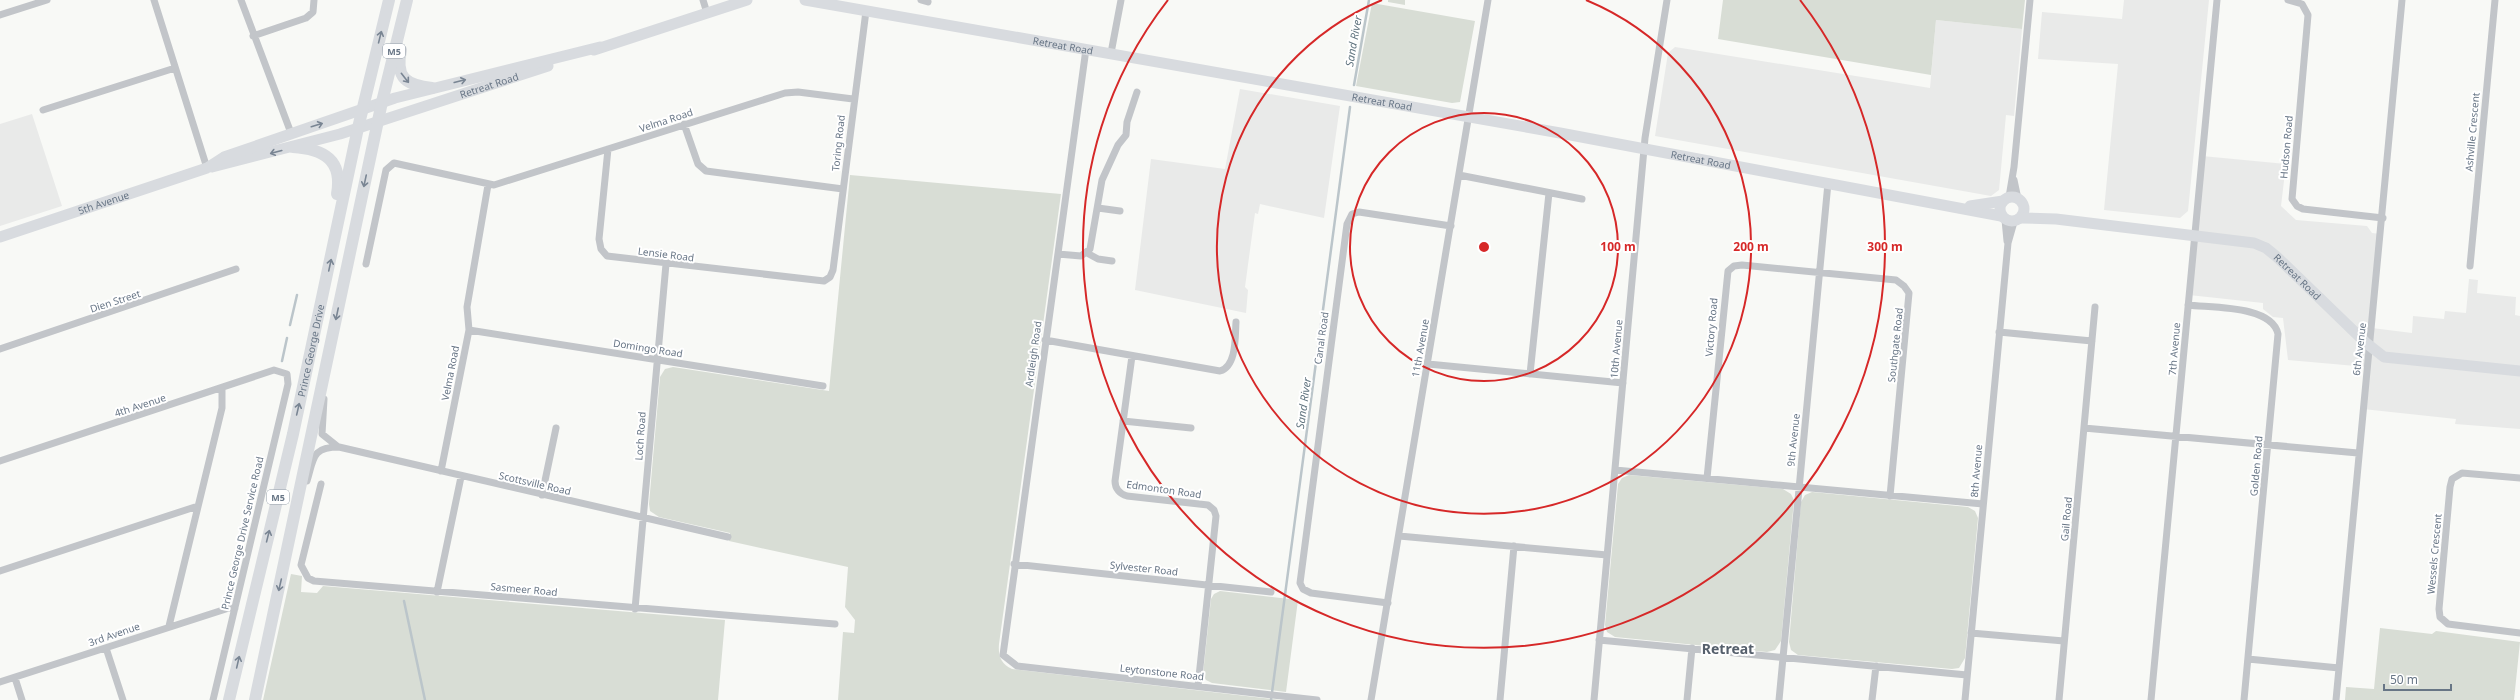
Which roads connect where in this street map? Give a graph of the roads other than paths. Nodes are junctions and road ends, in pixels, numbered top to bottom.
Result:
1 (47, 0) edge
2 (154, 0) edge
3 (241, 0) edge
4 (314, 0) edge
5 (389, 0) edge
6 (407, 0) edge
7 (411, 0) edge
8 (703, 0) edge
9 (747, 0) edge
10 (805, 0) edge
11 (920, 0) edge
12 (1121, 0) edge
13 (1488, 0) edge
14 (1667, 0) edge
15 (2030, 0) edge
16 (2217, 0) edge
17 (2288, 0) edge
18 (2402, 0) edge
19 (2494, 0) edge
20 (928, 2) dead end
21 (866, 11) junction
22 (707, 13) junction
23 (0, 15) edge
24 (253, 36) junction
25 (600, 47) junction
26 (1086, 49) junction
27 (1111, 54) junction
28 (175, 68) junction
29 (432, 88) junction
30 (1137, 92) dead end
31 (853, 99) junction
32 (382, 102) junction
33 (43, 110) dead end
34 (362, 110) junction
35 (1469, 118) junction
36 (378, 122) junction
37 (684, 124) junction
38 (358, 128) junction
39 (290, 133) junction
40 (293, 147) junction
41 (608, 149) junction
42 (1645, 149) junction
43 (207, 168) junction
44 (1459, 175) junction
45 (1828, 183) junction
46 (488, 185) junction
47 (843, 189) junction
48 (1549, 193) junction
49 (1582, 199) dead end
50 (2013, 201) junction
51 (1960, 207) junction
52 (1098, 208) junction
53 (1120, 211) dead end
54 (2382, 218) junction
55 (2010, 219) junction
56 (2056, 219) junction
57 (1451, 226) junction
58 (2194, 235) junction
59 (0, 237) edge
60 (336, 237) junction
61 (1087, 253) junction
62 (1058, 254) junction
63 (1112, 261) dead end
64 (366, 264) dead end
65 (666, 264) junction
66 (2470, 266) dead end
67 (236, 269) dead end
68 (1819, 272) junction
69 (830, 277) joint
70 (2188, 305) junction
71 (2095, 307) dead end
72 (1236, 322) dead end
73 (469, 330) junction
74 (2000, 332) junction
75 (1045, 340) junction
76 (2092, 341) junction
77 (2370, 347) junction
78 (0, 349) edge
79 (1132, 356) junction
80 (656, 359) junction
81 (1428, 364) junction
82 (2520, 370) edge
83 (285, 372) joint
84 (1530, 374) junction
85 (324, 378) junction
86 (1623, 383) junction
87 (823, 386) dead end
88 (222, 389) junction
89 (1123, 421) junction
90 (556, 428) dead end
91 (1191, 428) dead end
92 (2084, 428) junction
93 (2175, 436) junction
94 (2268, 445) junction
95 (339, 448) junction
96 (2358, 454) junction
97 (0, 461) edge
98 (1615, 470) junction
99 (441, 471) junction
100 (462, 477) junction
101 (1707, 478) junction
102 (2520, 478) edge
103 (321, 484) dead end
104 (1798, 487) junction
105 (542, 495) junction
106 (1890, 496) junction
107 (1983, 504) junction
108 (198, 506) junction
109 (644, 518) junction
110 (294, 519) junction
111 (1399, 536) junction
112 (728, 537) dead end
113 (1514, 546) junction
114 (1607, 555) junction
115 (1014, 564) junction
116 (0, 571) edge
117 (1208, 585) junction
118 (437, 592) junction
119 (1271, 592) dead end
120 (1388, 603) junction
121 (235, 608) junction
122 (635, 609) junction
123 (835, 624) dead end
124 (169, 626) junction
125 (1971, 633) junction
126 (2520, 633) edge
127 (1599, 640) junction
128 (2064, 641) junction
129 (106, 648) junction
130 (1692, 648) junction
131 (1783, 657) junction
132 (2248, 659) junction
133 (1006, 660) joint
134 (1876, 666) junction
135 (2339, 668) junction
136 (1968, 675) junction
137 (14, 678) junction
138 (0, 682) edge
139 (1198, 686) junction
140 (22, 700) edge
141 (123, 700) edge
142 (213, 700) edge
143 (229, 700) edge
144 (255, 700) edge
145 (1317, 700) edge
146 (1371, 700) edge
147 (1500, 700) edge
148 (1594, 700) edge
149 (1687, 700) edge
150 (1779, 700) edge
151 (1872, 700) edge
152 (1965, 700) edge
153 (2059, 700) edge
154 (2151, 700) edge
155 (2244, 700) edge
156 (2336, 700) edge

1 - 23 street
2 - 28 street
3 - 24 street
4 - 24 street
34 -> 5 main road, Prince George Drive / M5
6 - 32 main road, Prince George Drive / M5
7 -> 29 main road
8 - 22 street
9 - 22 main road, Retreat Road
10 - 21 main road, Retreat Road
11 - 20 street
12 - 27 street
13 - 35 street, 11th Avenue
14 - 42 street, 10th Avenue
15 - 50 street
16 - 58 street, 7th Avenue
17 - 54 street, Hudson Road
18 - 54 street, 6th Avenue
19 - 66 street, Ashville Crescent
21 - 26 main road, Retreat Road
21 - 31 street, Toring Road
22 - 25 main road, Retreat Road
24 - 39 street
29 -> 25 main road, Retreat Road
25 - 36 main road, Retreat Road
26 - 27 main road, Retreat Road
26 - 62 street, Ardleigh Road
27 - 35 main road, Retreat Road
28 - 33 street
28 - 43 street
29 - 32 main road, Retreat Road
30 - 52 street
31 - 37 street, Velma Road
31 - 47 street, Toring Road
32 - 34 main road, 5th Avenue
32 - 36 main road, Prince George Drive / M5
34 - 38 main road, Prince George Drive / M5
39 -> 34 main road, 5th Avenue
35 - 42 main road, Retreat Road
35 - 44 street, 11th Avenue
36 - 38 main road, 5th Avenue
36 -> 85 main road, Prince George Drive / M5
37 - 41 street, Velma Road
37 - 47 street
38 - 40 main road, 5th Avenue
38 - 60 main road, Prince George Drive / M5
39 - 43 main road, 5th Avenue
40 -> 43 main road, 5th Avenue
40 - 60 main road
41 - 46 street, Velma Road
41 - 65 street, Lensie Road
42 - 45 main road, Retreat Road
42 - 86 street, 10th Avenue
43 - 59 main road, 5th Avenue
44 - 48 street
44 - 57 street, 11th Avenue
45 - 51 main road, Retreat Road
45 - 68 street, 9th Avenue
46 - 64 street, Velma Road
46 - 73 street, Velma Road
47 - 69 street, Toring Road
48 - 49 street
48 - 84 street
50 - 51 main road, Retreat Road
50 - 55 main road
50 - 55 main road
50 - 56 main road, Retreat Road
51 - 55 main road, Retreat Road
52 - 53 street
52 - 61 street
54 - 77 street, 6th Avenue
55 - 56 main road, Retreat Road
55 - 74 street, 8th Avenue
56 - 58 main road, Retreat Road
57 - 81 street, 11th Avenue
57 - 120 street, Canal Road
58 - 70 street, 7th Avenue
58 - 77 main road, Retreat Road
143 -> 60 main road, Prince George Drive / M5
61 - 62 street
61 - 63 street
62 - 75 street, Ardleigh Road
65 - 69 street, Lensie Road
65 - 80 street, Loch Road
67 - 78 street, Dien Street
68 - 101 street, Victory Road
68 - 104 street, 9th Avenue
68 - 106 street, Southgate Road
70 - 93 street, 7th Avenue
70 - 94 street, Golden Road
71 - 76 street, Gail Road
72 - 79 street
73 - 80 street, Domingo Road
73 - 99 street, Velma Road
74 - 76 street
74 - 107 street, 8th Avenue
75 - 79 street
75 - 115 street, Ardleigh Road
76 - 92 street, Gail Road
77 - 82 main road, Retreat Road
77 - 96 street, 6th Avenue
79 - 89 street, Edmonton Road
80 - 87 street, Domingo Road
80 - 109 street, Loch Road
81 - 84 street
81 - 111 street, 11th Avenue
83 - 88 street, 4th Avenue
83 - 121 street, Prince George Drive Service Road
84 - 86 street
85 - 95 street, Scottsville Road
85 - 110 main road, Prince George Drive / M5
86 - 98 street, 10th Avenue
88 - 97 street, 4th Avenue
88 - 108 street
89 - 91 street
89 - 117 street, Edmonton Road
90 - 105 street
92 - 93 street
92 - 128 street, Gail Road
93 - 94 street
93 - 154 street, 7th Avenue
94 - 96 street
94 - 132 street, Golden Road
95 - 99 street, Scottsville Road
95 - 110 street, Scottsville Road
96 - 135 street, 6th Avenue
98 - 101 street
98 - 114 street, 10th Avenue
99 - 100 street, Scottsville Road
100 - 105 street, Scottsville Road
100 - 118 street
101 - 104 street
102 - 126 street, Wessels Crescent
103 - 118 street, Sasmeer Road
104 - 106 street
104 - 131 street, 9th Avenue
105 - 109 street, Scottsville Road
106 - 107 street
107 - 125 street, 8th Avenue
108 - 116 street
108 - 124 street
109 - 112 street, Scottsville Road
109 - 122 street, Loch Road
110 -> 144 main road, Prince George Drive / M5
111 - 113 street
111 - 120 street, 11th Avenue
113 - 114 street
113 - 147 street
114 - 127 street, 10th Avenue
115 - 117 street, Sylvester Road
115 - 133 street, Ardleigh Road
117 - 119 street, Sylvester Road
117 - 139 street, Edmonton Road
118 - 122 street, Sasmeer Road
120 - 146 street, 11th Avenue
121 - 124 street, 3rd Avenue
121 - 142 street, Prince George Drive Service Road
122 - 123 street, Sasmeer Road
124 - 129 street, 3rd Avenue
125 - 128 street
125 - 136 street, 8th Avenue
127 - 130 street
127 - 148 street, 10th Avenue
128 - 153 street, Gail Road
129 - 137 street, 3rd Avenue
129 - 141 street
130 - 131 street
130 - 149 street
131 - 134 street
131 - 150 street, 9th Avenue
132 - 135 street
132 - 155 street, Golden Road
133 - 139 street, Leytonstone Road
134 - 136 street
134 - 151 street
135 - 156 street, 6th Avenue
136 - 152 street, 8th Avenue
137 - 138 street, 3rd Avenue
137 - 140 street
139 - 145 street, Leytonstone Road

